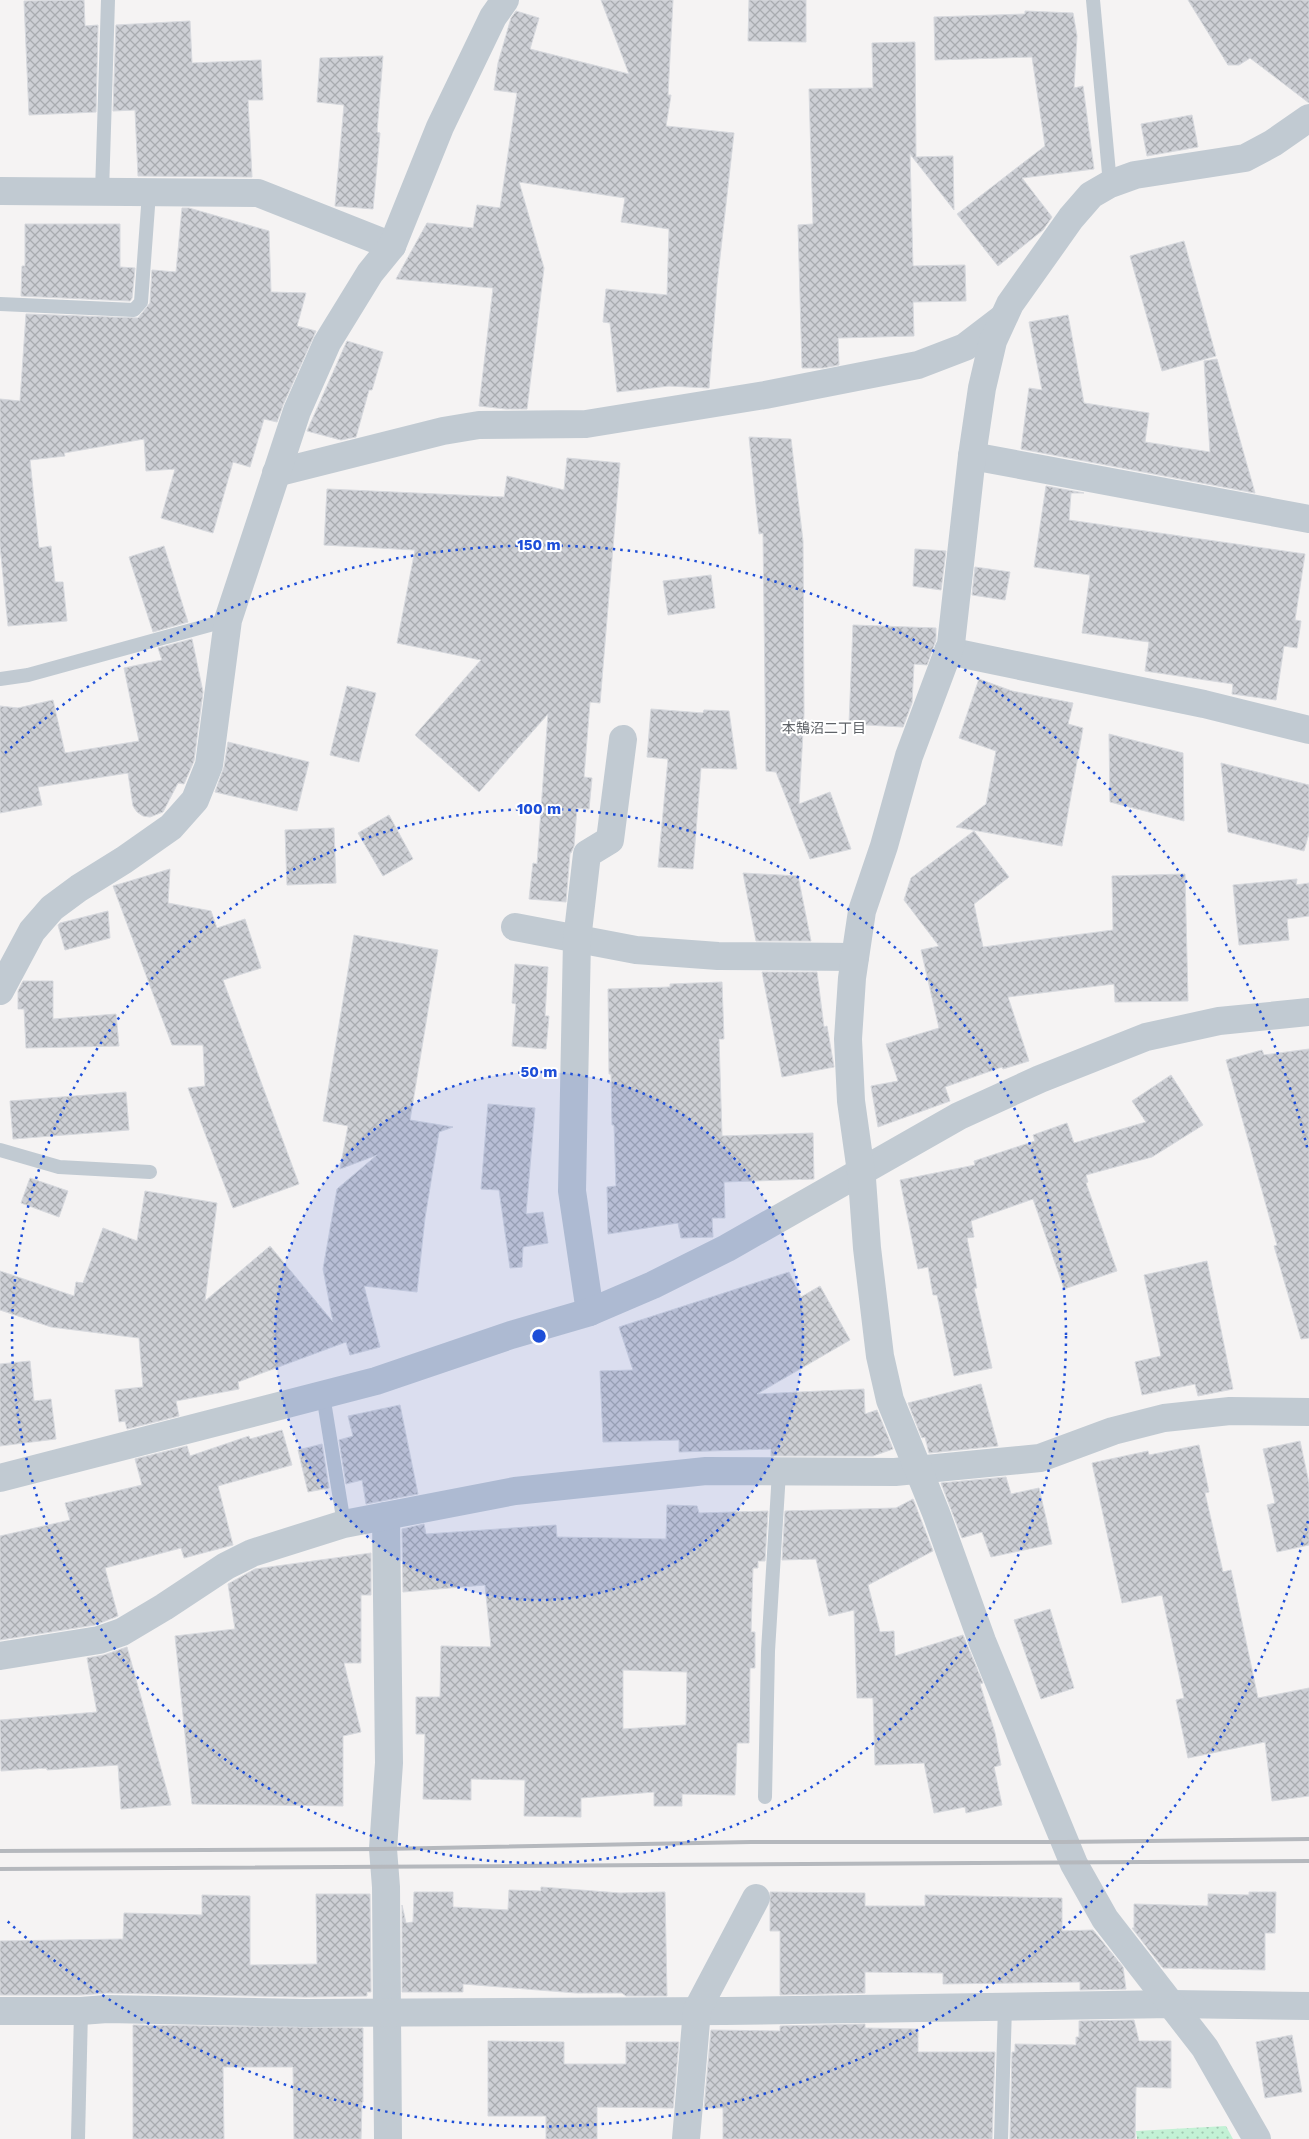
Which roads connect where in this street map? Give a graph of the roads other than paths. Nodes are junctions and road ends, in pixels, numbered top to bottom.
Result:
1 (108, 0) edge
2 (505, 0) edge
3 (1093, 0) edge
4 (1309, 118) edge
5 (1110, 184) junction
6 (0, 191) edge
7 (102, 192) junction
8 (149, 192) junction
9 (392, 246) junction
10 (0, 304) edge
11 (1004, 317) junction
12 (972, 456) junction
13 (276, 473) junction
14 (1309, 519) edge
15 (228, 620) junction
16 (948, 651) junction
17 (0, 679) edge
18 (1309, 730) edge
19 (623, 738) dead end
20 (515, 927) dead end
21 (577, 940) junction
22 (855, 957) junction
23 (0, 991) edge
24 (1309, 1012) edge
25 (0, 1150) edge
26 (861, 1170) junction
27 (150, 1172) dead end
28 (590, 1312) junction
29 (323, 1395) junction
30 (1309, 1412) edge
31 (919, 1470) junction
32 (779, 1472) junction
33 (0, 1478) edge
34 (386, 1516) junction
35 (344, 1524) junction
36 (0, 1656) edge
37 (765, 1797) dead end
38 (756, 1898) dead end
39 (1172, 2004) junction
40 (1309, 2006) edge
41 (1005, 2008) junction
42 (697, 2010) junction
43 (81, 2011) junction
44 (0, 2012) edge
45 (386, 2012) junction
46 (78, 2139) edge
47 (388, 2139) edge
48 (686, 2139) edge
49 (1001, 2139) edge
50 (1257, 2139) edge

1 - 7 lane
2 - 9 street
3 - 5 lane
4 - 5 street
5 - 11 street
6 - 7 street
7 - 8 street
8 - 9 street
8 - 10 lane
9 - 13 street
11 - 12 street
11 - 13 street
12 - 14 street
12 - 16 street
13 - 15 street
15 - 17 lane
15 - 23 street
16 - 18 street
16 - 22 street
19 - 21 street
20 - 21 street
21 - 22 street
21 - 28 street
22 - 26 street
24 - 26 street
25 - 27 lane
26 - 28 street
26 - 31 street
28 - 29 street
29 - 33 street
29 - 35 lane
30 - 31 street
31 - 32 street
31 - 39 street
32 - 34 street
32 - 37 lane
34 - 35 street
34 - 45 street
35 - 36 street
38 - 42 street
39 - 40 street
39 - 41 street
39 - 50 street
41 - 42 street
41 - 49 lane
42 - 45 street
42 - 48 street
43 - 44 street
43 - 45 street
43 - 46 lane
45 - 47 street

